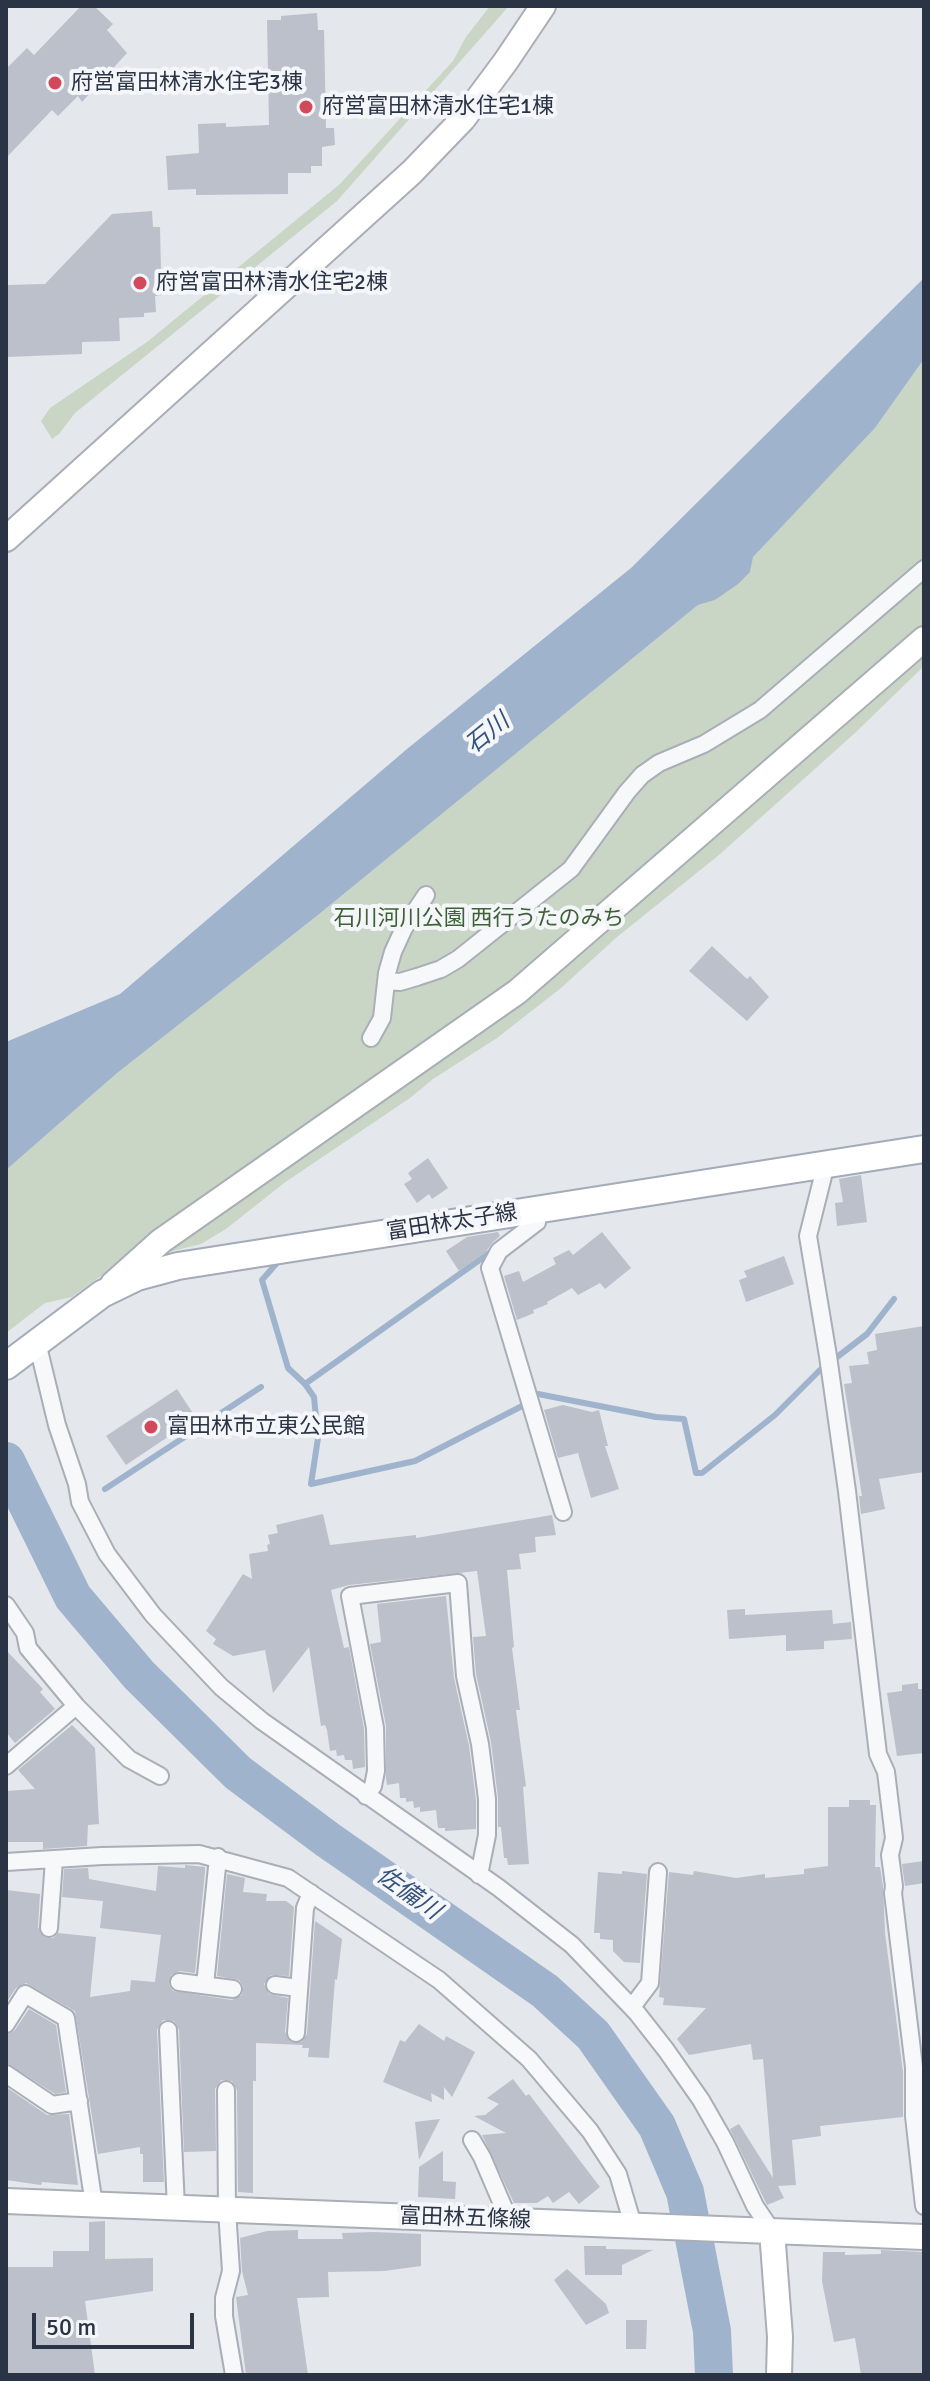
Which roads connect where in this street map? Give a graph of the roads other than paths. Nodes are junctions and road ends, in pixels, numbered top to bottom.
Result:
1 (543, 6) edge
2 (6, 539) edge
3 (924, 569) edge
4 (924, 639) edge
5 (426, 895) dead end
6 (387, 981) junction
7 (371, 1038) dead end
8 (924, 1149) edge
9 (826, 1164) junction
10 (536, 1210) junction
11 (102, 1294) junction
12 (34, 1344) junction
13 (6, 1366) edge
14 (563, 1512) dead end
15 (6, 1605) edge
16 (76, 1706) junction
17 (9, 1756) edge
18 (160, 1776) dead end
19 (366, 1796) junction
20 (218, 1857) junction
21 (54, 1860) junction
22 (6, 1862) edge
23 (658, 1872) dead end
24 (479, 1875) junction
25 (311, 1893) junction
26 (49, 1928) dead end
27 (179, 1982) dead end
28 (205, 1985) junction
29 (275, 1985) dead end
30 (299, 1988) junction
31 (233, 1989) dead end
32 (632, 2007) junction
33 (6, 2024) edge
34 (168, 2030) dead end
35 (296, 2033) dead end
36 (6, 2074) edge
37 (226, 2090) dead end
38 (79, 2101) junction
39 (472, 2140) dead end
40 (6, 2201) edge
41 (94, 2205) junction
42 (924, 2206) edge
43 (176, 2208) junction
44 (227, 2210) junction
45 (509, 2220) junction
46 (638, 2225) junction
47 (764, 2231) junction
48 (924, 2237) edge
49 (234, 2375) edge
50 (779, 2375) edge

1 - 2 street
3 - 6 street
4 - 11 street
5 - 6 street
6 - 7 street
8 - 9 main road, 富田林太子線
9 - 10 main road, 富田林太子線
9 - 42 street
10 - 11 main road, 富田林太子線
10 - 14 street
11 - 12 main road, 富田林太子線
12 - 13 main road, 富田林太子線
12 - 19 street
15 - 16 street
16 - 17 street
16 - 18 street
19 - 24 street
19 - 24 street
20 - 21 street
20 - 25 street
20 - 28 street
21 - 22 street
21 - 26 street
23 - 32 street
24 - 32 street
25 - 30 street
25 - 46 street
27 - 28 street
28 - 31 street
29 - 30 street
30 - 35 street
32 - 47 street
33 - 38 street
34 - 43 street
36 - 38 street
37 - 44 street
38 - 41 street
39 - 45 street
40 - 41 street, 富田林五條線
41 - 43 street, 富田林五條線
43 - 44 street, 富田林五條線
44 - 45 street, 富田林五條線
44 - 49 street
45 - 46 street, 富田林五條線
46 - 47 street, 富田林五條線
47 - 48 street, 富田林五條線
47 - 50 street

